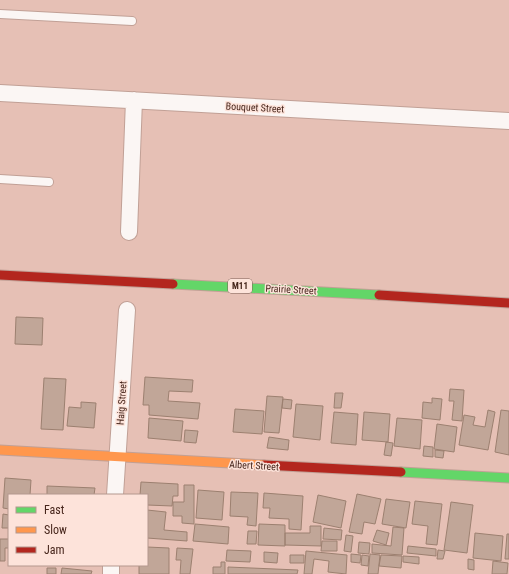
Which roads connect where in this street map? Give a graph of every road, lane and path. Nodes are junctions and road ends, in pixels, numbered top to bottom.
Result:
1 (0, 14) edge
2 (132, 21) dead end
3 (0, 93) edge
4 (134, 100) junction
5 (509, 121) edge
6 (0, 178) edge
7 (49, 182) dead end
8 (129, 232) dead end
9 (0, 275) edge
10 (509, 304) edge
11 (127, 310) dead end
12 (0, 450) edge
13 (118, 456) junction
14 (509, 478) edge
15 (115, 494) edge

1 - 2 lane
3 - 4 street, Bouquet Street
4 - 5 street, Bouquet Street
4 - 8 street
6 - 7 lane
9 - 10 street, Prairie Street / M11
11 - 13 street, Haig Street
12 - 13 street, Albert Street
13 - 14 street, Albert Street
13 - 15 street, Haig Street

